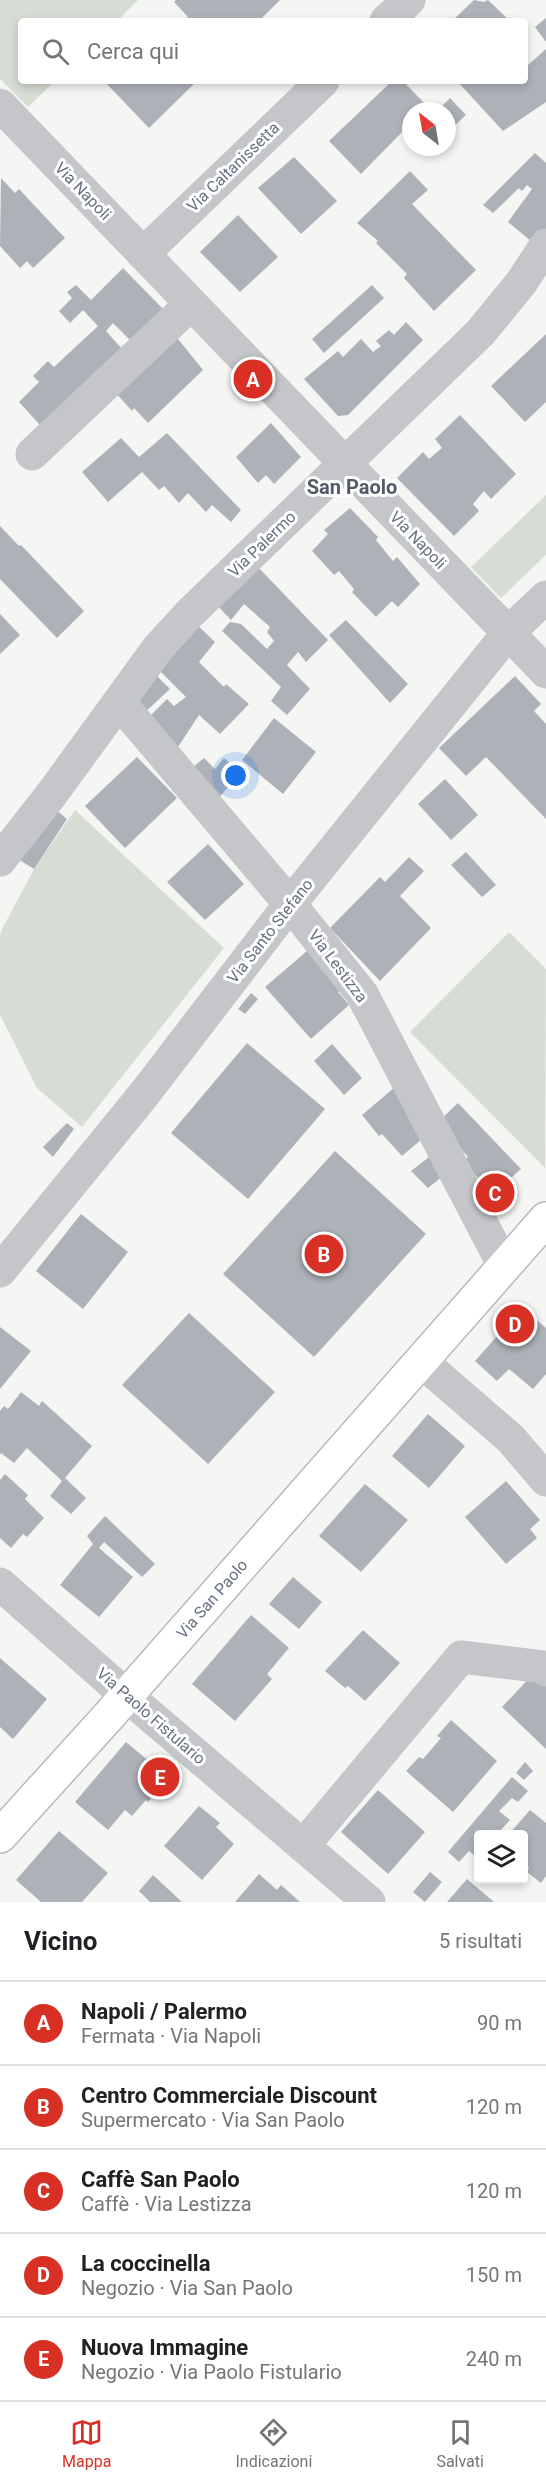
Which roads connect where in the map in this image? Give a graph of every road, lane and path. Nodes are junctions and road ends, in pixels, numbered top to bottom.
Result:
1 (409, 0) edge
2 (389, 18) edge
3 (320, 84) edge
4 (0, 105) edge
5 (546, 246) edge
6 (143, 254) junction
7 (191, 304) junction
8 (32, 454) dead end
9 (345, 464) junction
10 (546, 597) edge
11 (508, 633) junction
12 (546, 672) edge
13 (119, 702) junction
14 (0, 860) edge
15 (290, 904) junction
16 (546, 1219) edge
17 (504, 1266) junction
18 (0, 1271) edge
19 (421, 1361) junction
20 (546, 1479) edge
21 (0, 1584) edge
22 (546, 1670) edge
23 (127, 1696) junction
24 (0, 1836) edge
25 (303, 1846) junction
26 (369, 1902) edge

1 - 2 street
3 - 6 street, Via Caltanissetta
4 - 6 street, Via Napoli
5 - 9 street, Via Palermo
6 - 7 street, Via Napoli
7 - 8 street
7 - 9 street, Via Napoli
9 - 11 street, Via Napoli
9 - 13 street, Via Palermo
10 - 11 street, Via Santo Stefano
11 - 12 street, Via Napoli
11 - 15 street, Via Santo Stefano
13 - 14 street, Via Palermo
13 - 15 street, Via Lestizza
15 - 17 street, Via Lestizza
15 - 18 street, Via Santo Stefano
16 - 17 main road, Via San Paolo
17 - 19 main road, Via San Paolo
19 - 20 street
19 - 23 main road, Via San Paolo
21 - 23 street, Via Paolo Fistulario
22 - 25 street
23 - 24 main road, Via San Paolo
23 - 25 street, Via Paolo Fistulario
25 - 26 street, Via Paolo Fistulario

